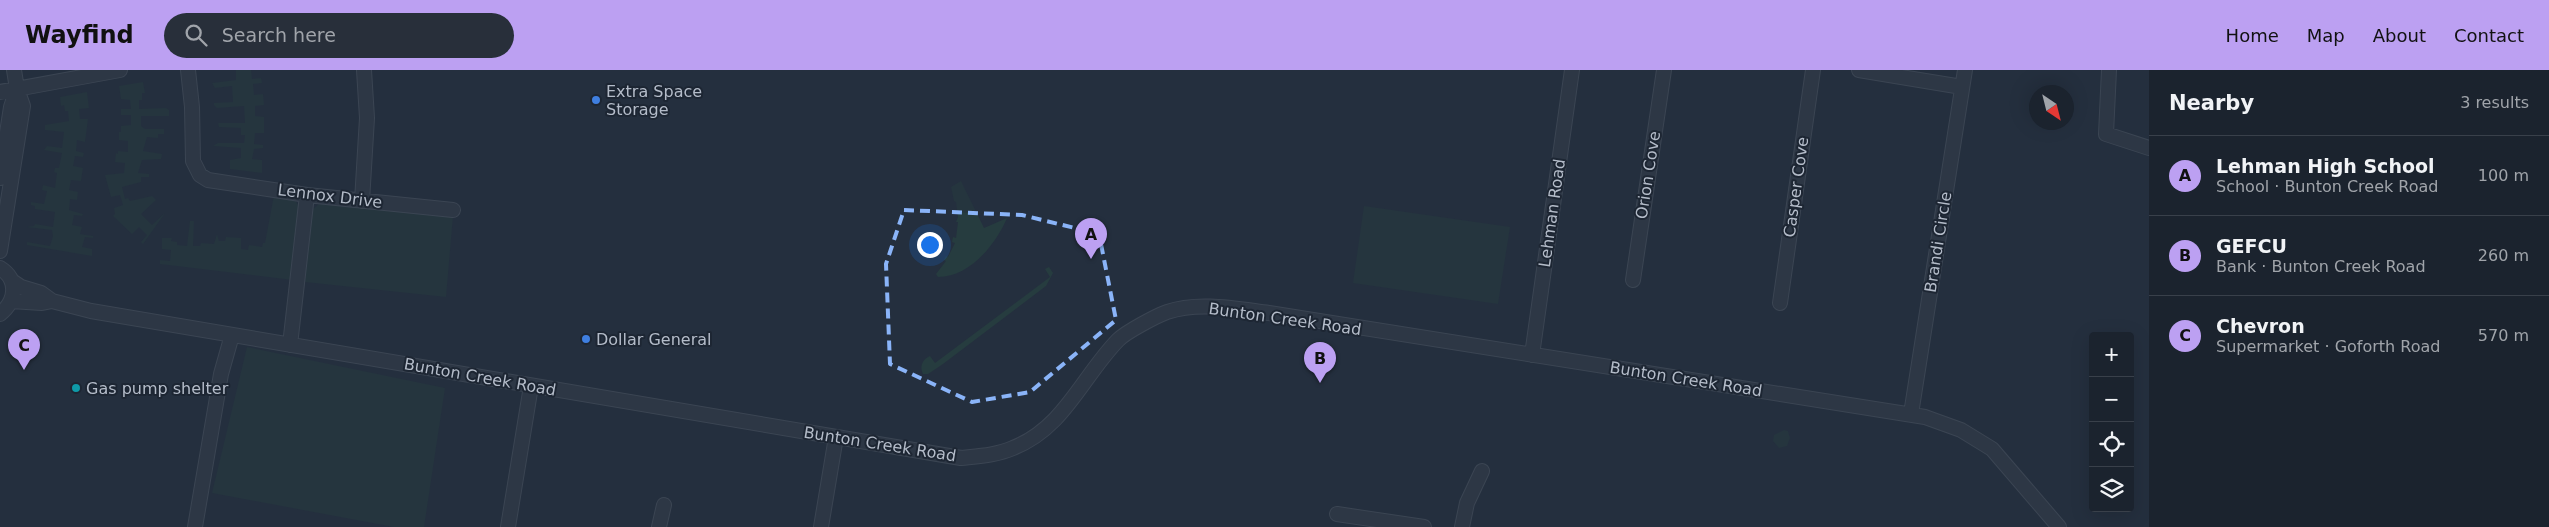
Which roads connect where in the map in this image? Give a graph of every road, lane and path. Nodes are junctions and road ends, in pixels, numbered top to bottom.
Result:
1 (14, 70) edge
2 (120, 70) edge
3 (188, 70) edge
4 (364, 70) edge
5 (1572, 70) edge
6 (1664, 70) edge
7 (1813, 70) edge
8 (1859, 70) edge
9 (1965, 70) edge
10 (2109, 70) edge
11 (1962, 87) junction
12 (17, 89) junction
13 (0, 92) edge
14 (17, 106) junction
15 (2149, 148) edge
16 (202, 175) junction
17 (0, 178) edge
18 (185, 179) dead end
19 (307, 195) junction
20 (362, 200) junction
21 (453, 210) dead end
22 (0, 251) edge
23 (4, 271) edge
24 (1633, 280) dead end
25 (11, 301) junction
26 (52, 301) junction
27 (1780, 303) dead end
28 (0, 314) edge
29 (232, 335) junction
30 (290, 345) junction
31 (1532, 355) junction
32 (531, 386) junction
33 (1910, 414) junction
34 (836, 437) junction
35 (1482, 471) dead end
36 (664, 505) dead end
37 (1337, 514) dead end
38 (195, 527) edge
39 (508, 527) edge
40 (659, 527) edge
41 (821, 527) edge
42 (1424, 527) edge
43 (1462, 527) edge
44 (2059, 527) edge

1 - 12 street
2 - 12 street
3 - 16 street
4 - 20 street
5 - 31 street, Lehman Road
6 - 24 street, Orion Cove
7 - 27 street, Casper Cove
8 - 11 street
9 - 11 street, Brandi Circle
10 - 15 street
11 - 33 street, Brandi Circle
12 - 13 street
12 - 14 street
14 - 17 street
14 - 22 street
16 - 18 street
16 - 19 street, Lennox Drive
19 - 20 street, Lennox Drive
19 - 30 street
20 - 21 street, Lennox Drive
23 - 25 street
23 - 26 street, Bunton Creek Road
25 - 26 street, Bunton Creek Road
25 - 28 street
26 - 29 street, Bunton Creek Road
29 - 30 street, Bunton Creek Road
29 - 38 street
30 - 32 street, Bunton Creek Road
31 - 33 street, Bunton Creek Road
31 - 34 street, Bunton Creek Road
32 - 34 street, Bunton Creek Road
32 - 39 street
33 - 44 street, Bunton Creek Road
34 - 41 street
35 - 43 street
36 - 40 street
37 - 42 street

